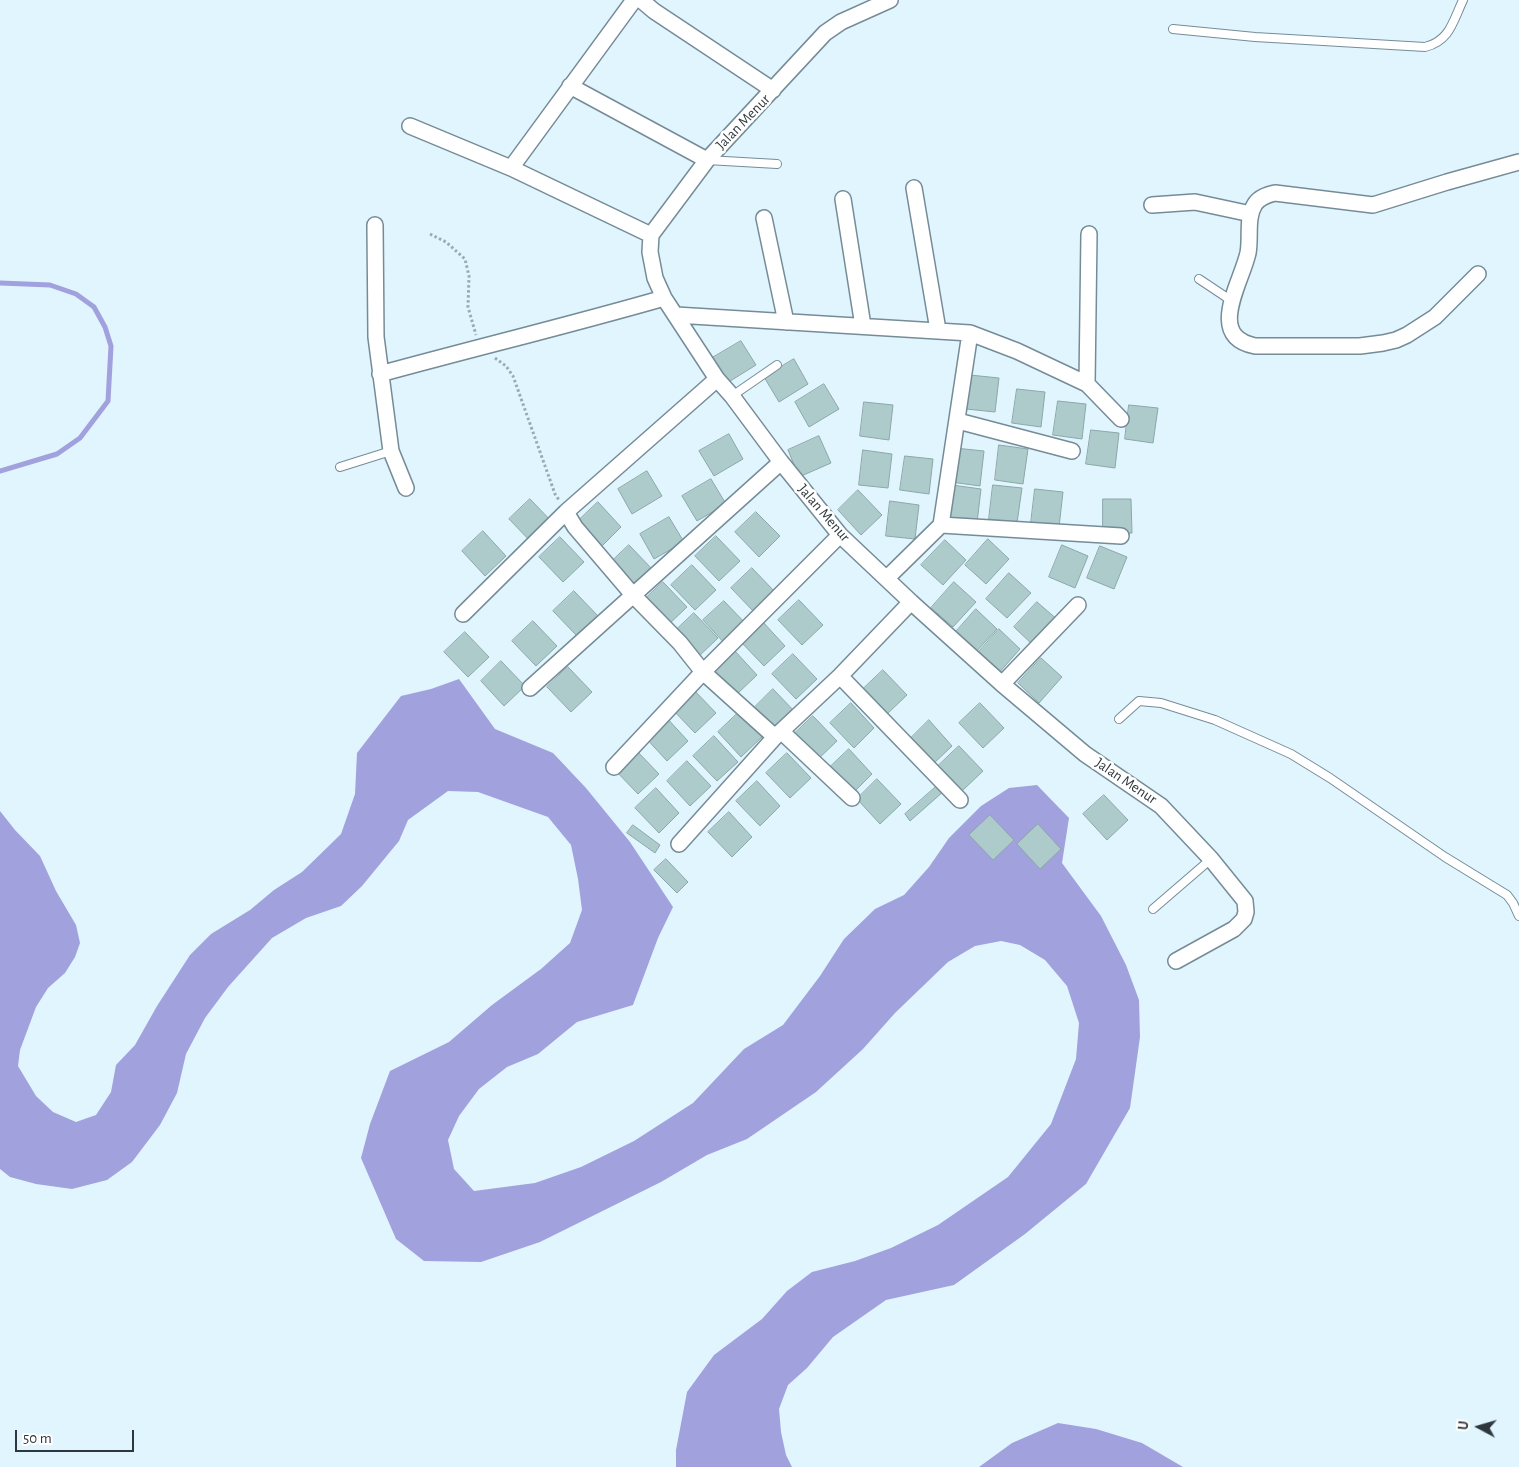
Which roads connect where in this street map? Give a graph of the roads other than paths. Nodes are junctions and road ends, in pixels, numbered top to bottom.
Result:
1 (634, 0) edge
2 (641, 0) edge
3 (890, 0) edge
4 (1463, 0) edge
5 (1173, 29) dead end
6 (570, 86) junction
7 (774, 90) junction
8 (410, 126) dead end
9 (707, 160) junction
10 (1519, 162) edge
11 (777, 164) dead end
12 (511, 168) junction
13 (914, 188) dead end
14 (843, 199) dead end
15 (1152, 205) dead end
16 (1250, 214) junction
17 (764, 218) dead end
18 (375, 224) dead end
19 (1088, 234) dead end
20 (651, 235) junction
21 (1478, 274) dead end
22 (1200, 279) dead end
23 (664, 298) junction
24 (1232, 301) junction
25 (676, 315) junction
26 (786, 322) junction
27 (863, 326) junction
28 (938, 330) junction
29 (970, 333) junction
30 (777, 365) dead end
31 (380, 374) junction
32 (717, 379) junction
33 (1087, 384) junction
34 (732, 396) junction
35 (1121, 419) dead end
36 (958, 421) junction
37 (390, 451) junction
38 (1072, 451) dead end
39 (781, 462) junction
40 (340, 467) dead end
41 (406, 488) dead end
42 (566, 512) junction
43 (942, 525) junction
44 (840, 535) junction
45 (1121, 536) dead end
46 (887, 578) junction
47 (633, 596) junction
48 (911, 602) junction
49 (1078, 605) dead end
50 (463, 614) dead end
51 (703, 672) junction
52 (840, 676) junction
53 (1002, 684) junction
54 (530, 688) dead end
55 (1119, 719) dead end
56 (778, 735) junction
57 (614, 767) dead end
58 (852, 798) dead end
59 (960, 800) dead end
60 (679, 844) dead end
61 (1211, 859) junction
62 (1153, 909) dead end
63 (1519, 916) edge
64 (1176, 961) dead end

1 - 6 street
2 - 7 street
3 - 7 street, Jalan Menur
4 - 5 lane
6 - 9 street
6 - 12 street
7 - 9 street, Jalan Menur
8 - 12 street
9 - 11 lane
9 - 20 street, Jalan Menur
10 - 16 street
12 - 20 street
13 - 28 street
14 - 27 street
15 - 16 street
16 - 24 street
17 - 26 street
18 - 31 street
19 - 33 street
20 - 23 street, Jalan Menur
21 - 24 street
22 - 24 lane
23 - 25 street, Jalan Menur
23 - 31 street
25 - 26 street
25 - 32 street, Jalan Menur
26 - 27 street
27 - 28 street
28 - 29 street
29 - 33 street
29 - 36 street
30 - 34 lane
31 - 37 street
32 - 34 street, Jalan Menur
32 - 42 street
33 - 35 street
34 - 39 street, Jalan Menur
36 - 38 street
36 - 43 street
37 - 40 lane
37 - 41 street
39 - 44 street, Jalan Menur
39 - 47 street
42 - 47 street
42 - 50 street
43 - 45 street
43 - 46 street
44 - 46 street, Jalan Menur
44 - 51 street
46 - 48 street, Jalan Menur
47 - 51 street
47 - 54 street
48 - 52 street
48 - 53 street, Jalan Menur
49 - 53 street
51 - 56 street
51 - 57 street
52 - 56 street
52 - 59 street
53 - 61 street, Jalan Menur
55 - 63 lane
56 - 58 street
56 - 60 street
61 - 62 lane
61 - 64 street, Jalan Menur

